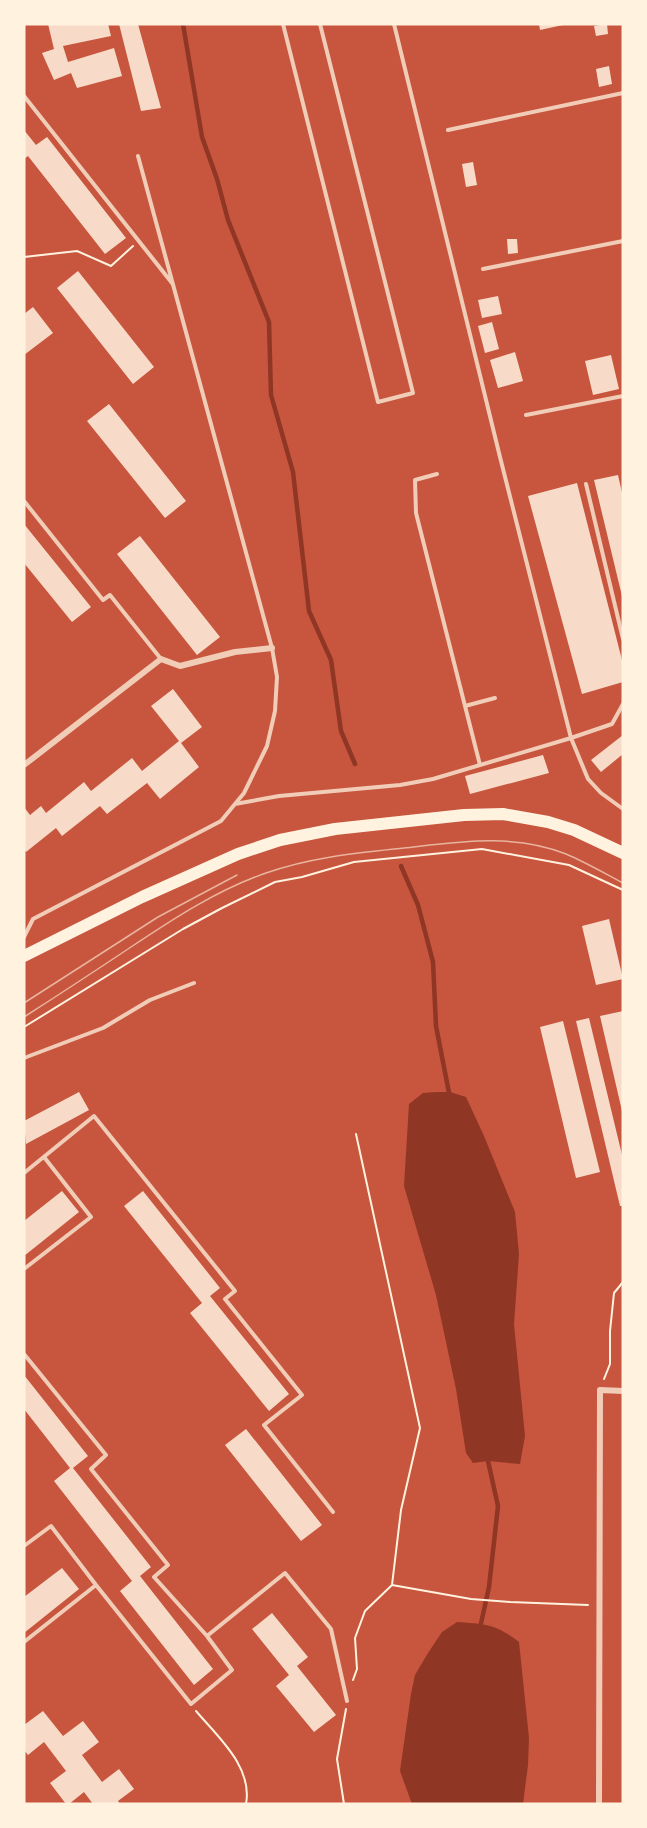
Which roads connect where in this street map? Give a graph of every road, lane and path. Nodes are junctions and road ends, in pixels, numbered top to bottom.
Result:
1 (283, 24) edge
2 (320, 24) edge
3 (394, 24) edge
4 (623, 93) edge
5 (24, 96) edge
6 (448, 130) dead end
7 (138, 156) dead end
8 (139, 241) junction
9 (623, 241) edge
10 (24, 257) edge
11 (483, 269) dead end
12 (173, 285) junction
13 (623, 396) edge
14 (526, 415) dead end
15 (437, 474) dead end
16 (586, 484) dead end
17 (24, 501) edge
18 (623, 639) edge
19 (272, 648) junction
20 (161, 659) junction
21 (495, 698) dead end
22 (623, 704) edge
23 (465, 706) junction
24 (571, 738) junction
25 (24, 765) edge
26 (480, 765) junction
27 (235, 804) junction
28 (623, 809) edge
29 (623, 852) edge
30 (623, 890) edge
31 (24, 937) edge
32 (24, 957) edge
33 (194, 983) dead end
34 (24, 1027) edge
35 (24, 1058) edge
36 (356, 1134) dead end
37 (44, 1157) junction
38 (24, 1172) edge
39 (24, 1269) edge
40 (623, 1282) edge
41 (24, 1354) edge
42 (600, 1390) junction
43 (623, 1391) edge
44 (333, 1512) dead end
45 (24, 1546) edge
46 (96, 1585) junction
47 (392, 1585) junction
48 (600, 1605) junction
49 (207, 1636) junction
50 (24, 1642) edge
51 (347, 1701) junction
52 (191, 1704) junction
53 (246, 1804) edge
54 (344, 1804) edge
55 (599, 1804) edge

1 - 2 lane
3 - 24 lane
4 - 6 lane
5 - 8 lane
7 - 12 lane
8 - 10 path
8 - 12 lane
9 - 11 lane
12 - 19 lane
13 - 14 lane
15 - 23 lane
16 - 18 lane
17 - 20 lane
19 - 20 street
19 - 27 lane
20 - 25 street
21 - 23 lane
22 - 24 lane
23 - 26 lane
24 - 26 lane
24 - 28 lane
26 - 27 lane
27 - 31 lane
29 - 32 main road
30 - 34 path
33 - 35 lane
36 - 47 path
37 - 38 lane
37 - 39 lane
37 - 44 lane
40 - 42 path
41 - 49 lane
42 - 43 street
42 - 48 street
45 - 46 lane
46 - 50 lane
46 - 52 lane
47 - 48 path
47 - 51 path
48 - 55 street
49 - 51 lane
49 - 52 lane
51 - 54 path
52 - 53 path

